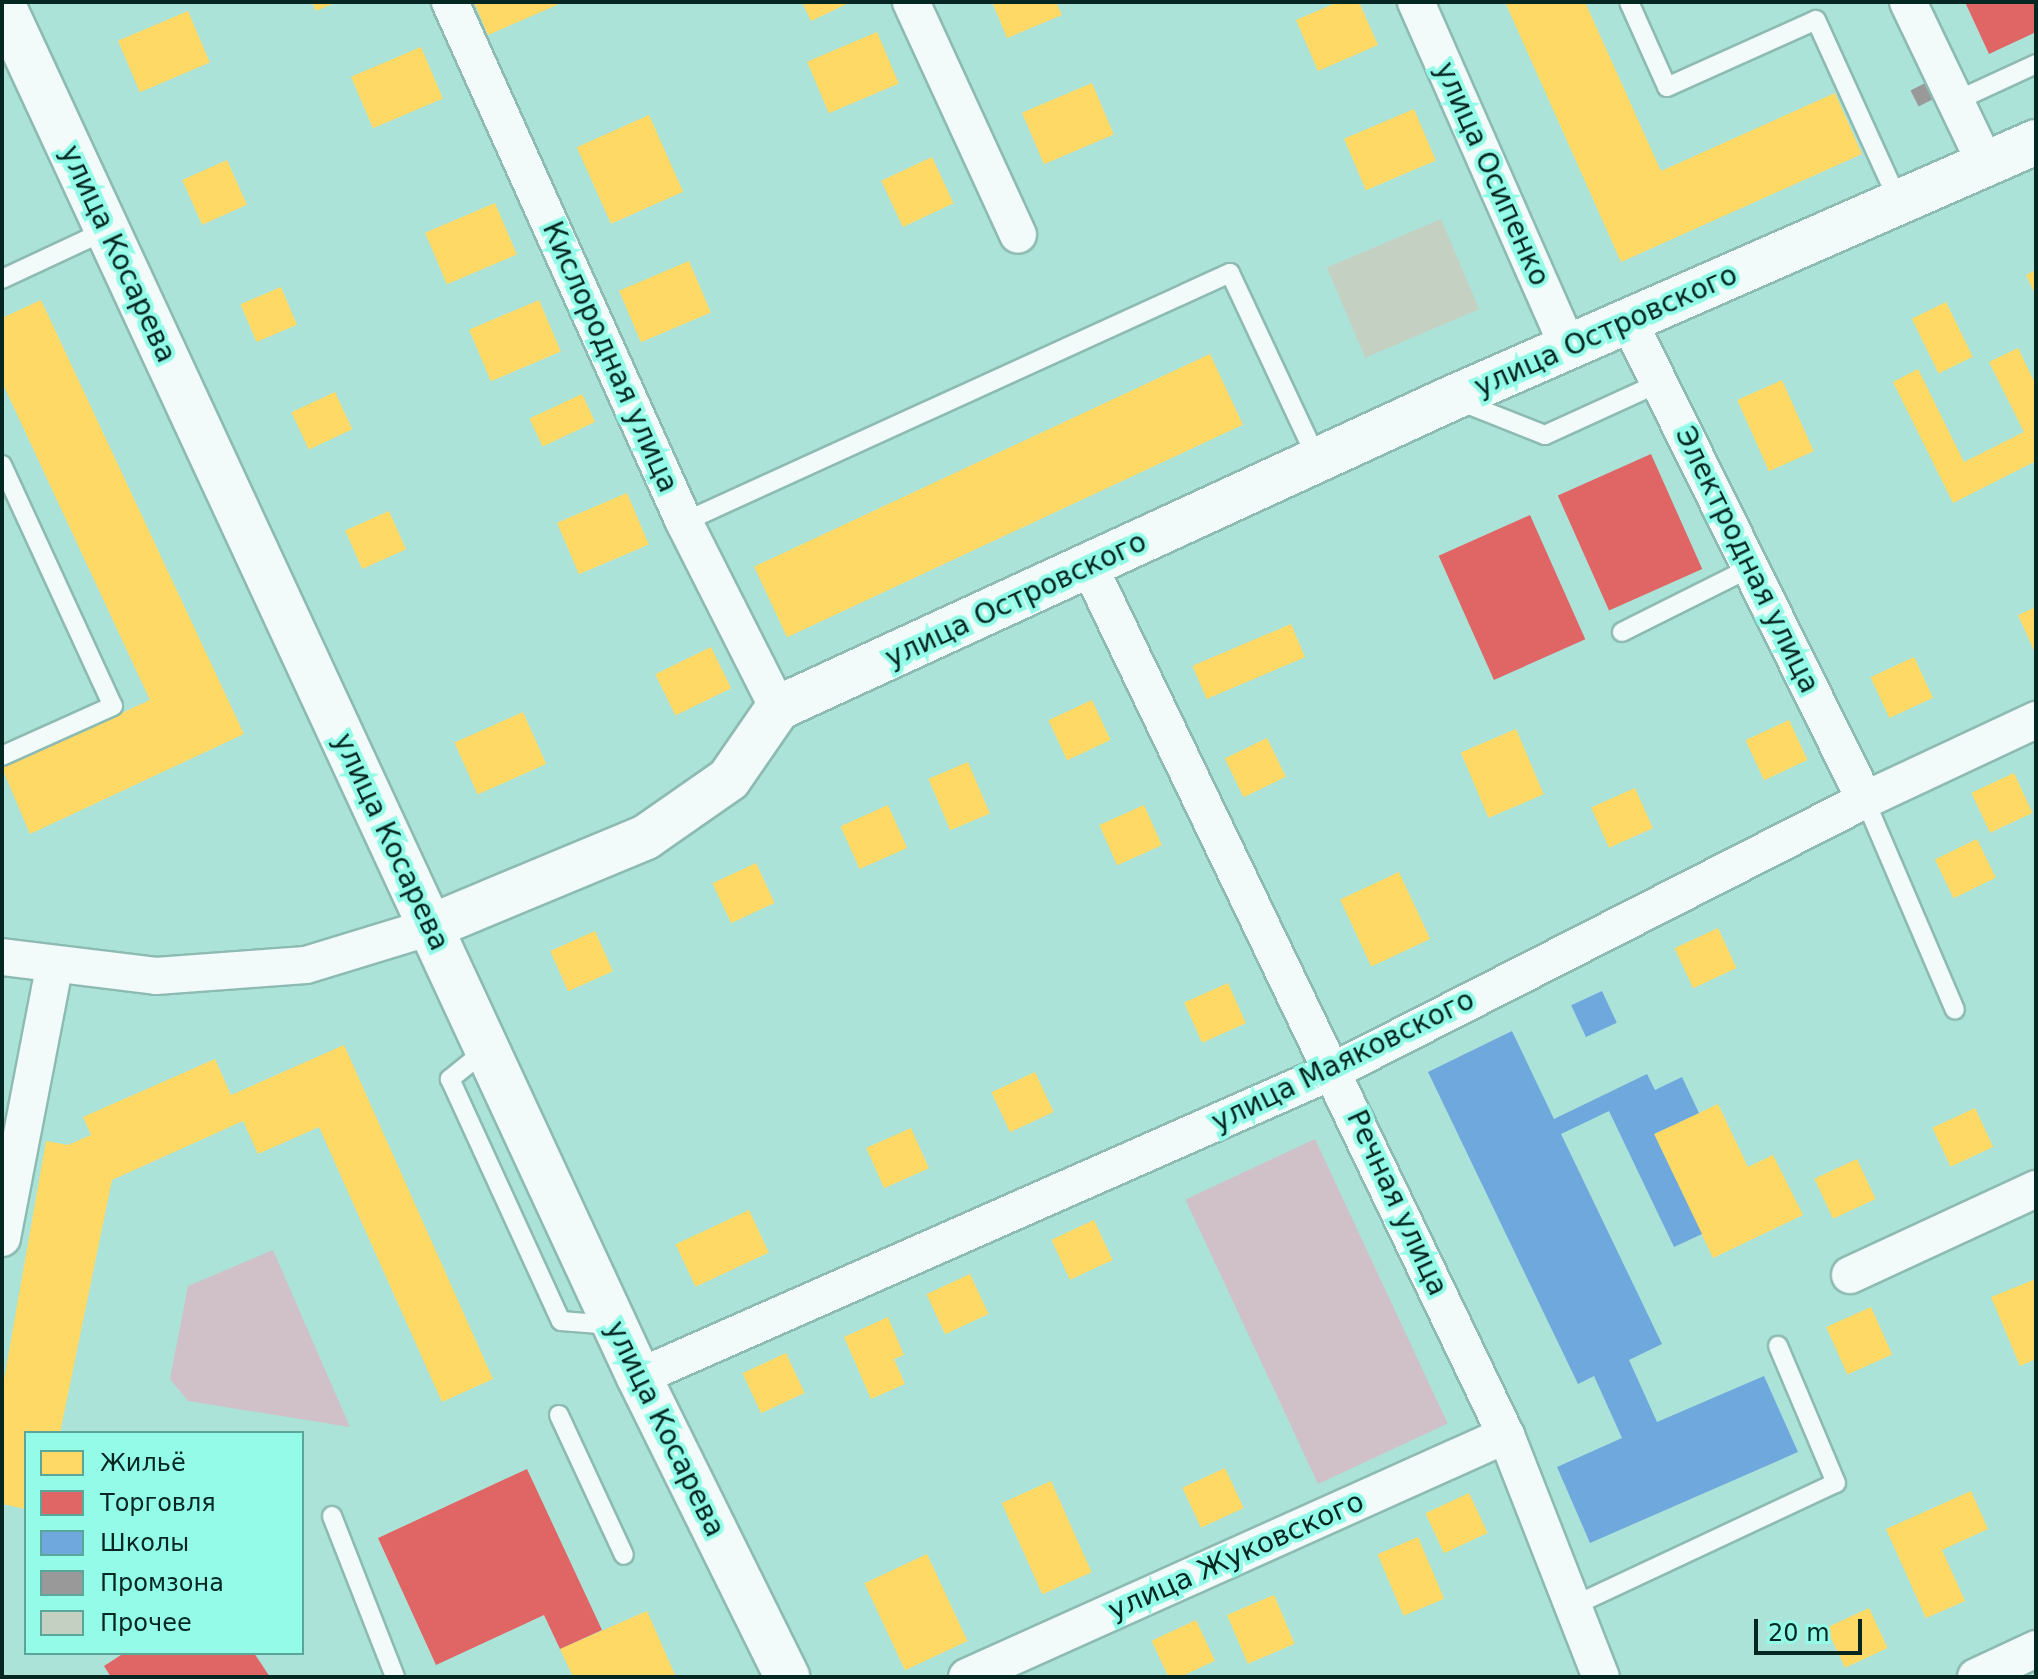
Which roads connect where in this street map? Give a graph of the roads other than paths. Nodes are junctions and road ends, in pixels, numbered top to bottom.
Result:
1 (450, 2) edge
2 (911, 2) edge
3 (1416, 2) edge
4 (1629, 2) edge
5 (1908, 2) edge
6 (2, 3) edge
7 (2036, 64) edge
8 (1956, 101) junction
9 (2036, 142) edge
10 (1986, 165) junction
11 (1900, 204) junction
12 (107, 230) junction
13 (1018, 235) dead end
14 (2, 279) edge
15 (1628, 320) junction
16 (1568, 347) junction
17 (1659, 383) junction
18 (1452, 398) junction
19 (1318, 461) junction
20 (2, 465) edge
21 (684, 522) junction
22 (1089, 566) junction
23 (1750, 568) junction
24 (1622, 632) dead end
25 (778, 708) junction
26 (2036, 720) edge
27 (2, 756) edge
28 (1865, 800) junction
29 (430, 927) junction
30 (2, 957) edge
31 (54, 967) junction
32 (1955, 1010) dead end
33 (1335, 1070) junction
34 (2036, 1189) edge
35 (2, 1238) edge
36 (1850, 1275) dead end
37 (1778, 1346) dead end
38 (639, 1377) junction
39 (559, 1415) dead end
40 (1506, 1435) junction
41 (332, 1516) dead end
42 (624, 1555) dead end
43 (1573, 1606) junction
44 (2036, 1649) edge
45 (395, 1677) edge
46 (787, 1677) edge
47 (967, 1677) edge
48 (1601, 1677) edge
49 (1976, 1677) edge

1 - 21 street, Кислородная улица
2 - 13 street
3 - 16 street, улица Осипенко
4 - 11 lane
5 - 8 street
6 - 12 street, улица Косарева
7 - 8 lane
8 - 10 street
9 - 10 street, улица Островского
10 - 11 street, улица Островского
11 - 15 street, улица Островского
12 - 14 lane
12 - 29 street, улица Косарева
15 - 16 street, улица Островского
15 - 17 street, Электродная улица
16 - 18 street, улица Островского
17 - 18 lane
17 - 23 street, Электродная улица
18 - 19 street, улица Островского
19 - 21 lane
19 - 22 street, улица Островского
20 - 27 lane
21 - 25 street, Кислородная улица
22 - 25 street, улица Островского
22 - 33 street, Речная улица
23 - 24 lane
23 - 28 street, Электродная улица
25 - 29 street
26 - 28 street, улица Маяковского
28 - 32 lane
28 - 33 street, улица Маяковского
29 - 31 street
29 - 38 street, улица Косарева
30 - 31 street
31 - 35 street
33 - 38 street, улица Маяковского
33 - 40 street, Речная улица
34 - 36 street
37 - 43 lane
38 - 46 street, улица Косарева
39 - 42 lane
40 - 43 street, Речная улица
40 - 47 street, улица Жуковского
41 - 45 lane
43 - 48 street, Речная улица
44 - 49 street

